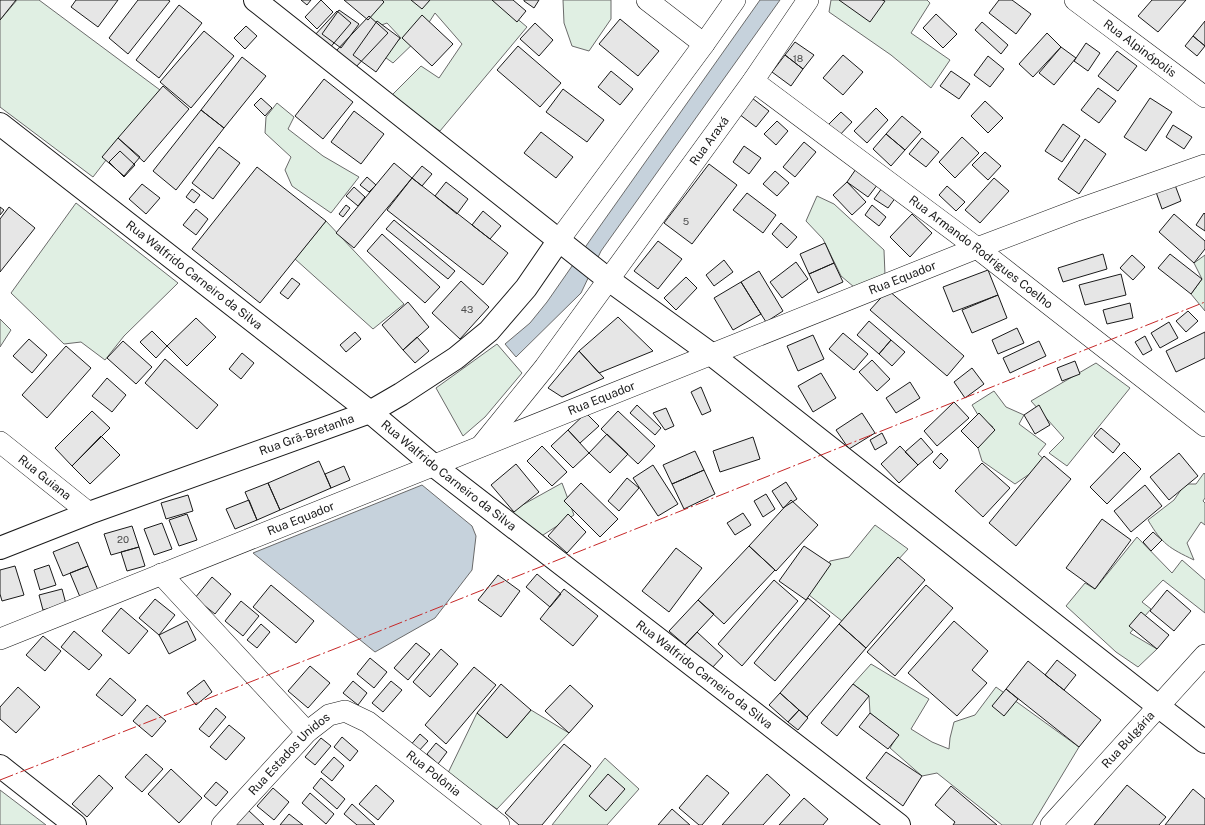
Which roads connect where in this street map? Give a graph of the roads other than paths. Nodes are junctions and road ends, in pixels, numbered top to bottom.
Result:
1 (255, 0) edge
2 (647, 0) edge
3 (735, 0) edge
4 (808, 0) edge
5 (1075, 0) edge
6 (704, 44) junction
7 (753, 81) junction
8 (1205, 97) edge
9 (0, 124) edge
10 (1205, 165) edge
11 (559, 240) junction
12 (977, 248) junction
13 (594, 268) junction
14 (712, 354) junction
15 (370, 412) junction
16 (1205, 426) edge
17 (0, 442) edge
18 (478, 448) junction
19 (433, 465) junction
20 (89, 513) junction
21 (0, 548) edge
22 (161, 574) junction
23 (0, 638) edge
24 (1205, 655) edge
25 (1158, 706) junction
26 (368, 722) joint
27 (307, 732) junction
28 (1205, 742) edge
29 (0, 766) edge
30 (75, 825) edge
31 (222, 825) edge
32 (499, 825) edge
33 (899, 825) edge
34 (1050, 825) edge

1 - 11 main road
2 - 6 street
3 - 6 street
4 - 7 street, Rua Araxá
5 - 8 street, Rua Alpinópolis
6 - 11 street
7 - 12 street, Rua Armando Rodrigues Coelho
7 - 13 street, Rua Araxá
9 - 15 main road, Rua Walfrido Carneiro da Silva
10 - 12 street, Rua Equador
11 - 13 main road
11 - 15 main road, Rua Grã-Bretanha
12 - 14 street, Rua Equador
12 - 16 street, Rua Armando Rodrigues Coelho
13 - 14 main road
13 - 18 street
14 - 18 street, Rua Equador
14 - 25 main road
15 - 19 main road, Rua Walfrido Carneiro da Silva
15 - 20 main road, Rua Grã-Bretanha
17 - 20 street, Rua Guiana
18 - 19 street, Rua Equador
19 - 22 street, Rua Equador
19 - 33 main road, Rua Walfrido Carneiro da Silva
20 - 21 main road, Rua Grã-Bretanha
22 - 23 street, Rua Equador
22 - 27 street
24 - 25 street, Rua Bulgária
25 - 28 main road
25 - 34 street, Rua Bulgária
26 - 27 street, Rua Estados Unidos
26 - 32 street, Rua Polônia
27 - 31 street, Rua Estados Unidos
29 - 30 main road

